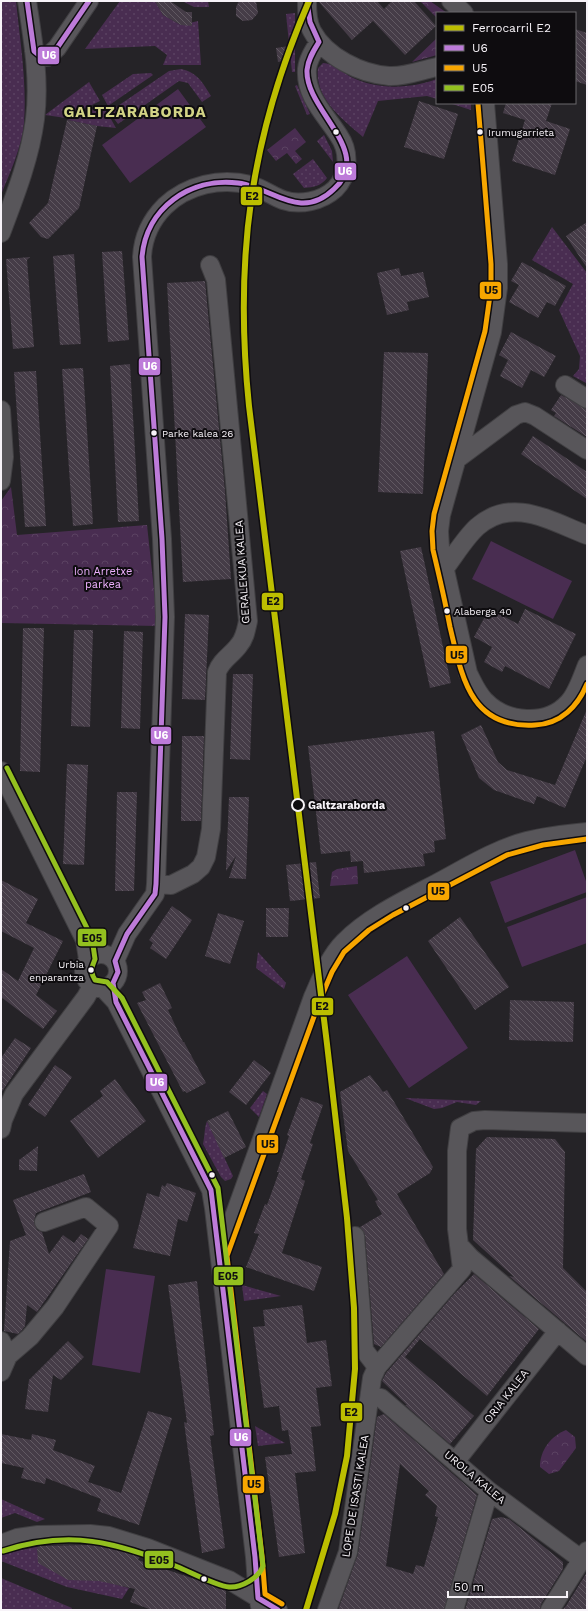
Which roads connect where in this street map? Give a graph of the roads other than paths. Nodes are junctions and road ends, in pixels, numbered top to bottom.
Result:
1 (27, 1) edge
2 (89, 1) edge
3 (307, 1) edge
4 (451, 1) edge
5 (463, 12) edge
6 (319, 42) junction
7 (34, 51) junction
8 (436, 67) edge
9 (485, 104) edge
10 (1, 233) edge
11 (210, 265) dead end
12 (565, 385) dead end
13 (587, 399) edge
14 (1, 410) edge
15 (587, 450) edge
16 (457, 459) junction
17 (1, 481) edge
18 (587, 535) edge
19 (445, 568) junction
20 (587, 665) edge
21 (1, 771) edge
22 (587, 832) edge
23 (156, 884) junction
24 (102, 957) junction
25 (103, 986) junction
26 (587, 1123) edge
27 (1, 1129) edge
28 (211, 1190) junction
29 (243, 1190) junction
30 (44, 1222) dead end
31 (355, 1236) dead end
32 (459, 1245) junction
33 (220, 1255) junction
34 (558, 1331) junction
35 (5, 1348) edge
36 (587, 1356) edge
37 (377, 1367) junction
38 (1, 1372) edge
39 (370, 1396) junction
40 (455, 1462) junction
41 (489, 1491) junction
42 (1, 1544) edge
43 (584, 1555) edge
44 (256, 1565) junction
45 (229, 1580) junction
46 (260, 1604) edge
47 (278, 1610) edge
48 (327, 1610) edge
49 (454, 1610) edge
50 (550, 1610) edge

1 - 7 street
2 - 7 street
3 - 6 street
4 - 5 street
6 - 8 street
6 - 23 street
7 - 10 street
9 - 16 street
11 - 23 street, GERALEKUA KALEA
12 - 13 street
14 - 17 street
15 - 16 street
16 - 19 street
18 - 19 street
19 - 20 street
21 - 24 street
22 - 29 street
23 - 24 street
24 - 25 street
24 - 25 street
25 - 27 street
25 - 28 street
26 - 32 street, LOPE DE ISASTI KALEA
28 - 29 street
28 - 33 street
29 - 33 street
30 - 35 street
31 - 37 street
32 - 34 street
32 - 37 street, LOPE DE ISASTI KALEA
33 - 44 street
34 - 36 street
34 - 40 street, ORIA KALEA
35 - 38 street
37 - 39 street, LOPE DE ISASTI KALEA
39 - 40 street, UROLA KALEA
39 - 48 street, LOPE DE ISASTI KALEA
40 - 41 street, UROLA KALEA
41 - 43 street, UROLA KALEA
41 - 49 street
42 - 45 street
43 - 50 street
44 - 45 street
44 - 46 street
44 - 47 street
45 - 46 street
46 - 47 street

